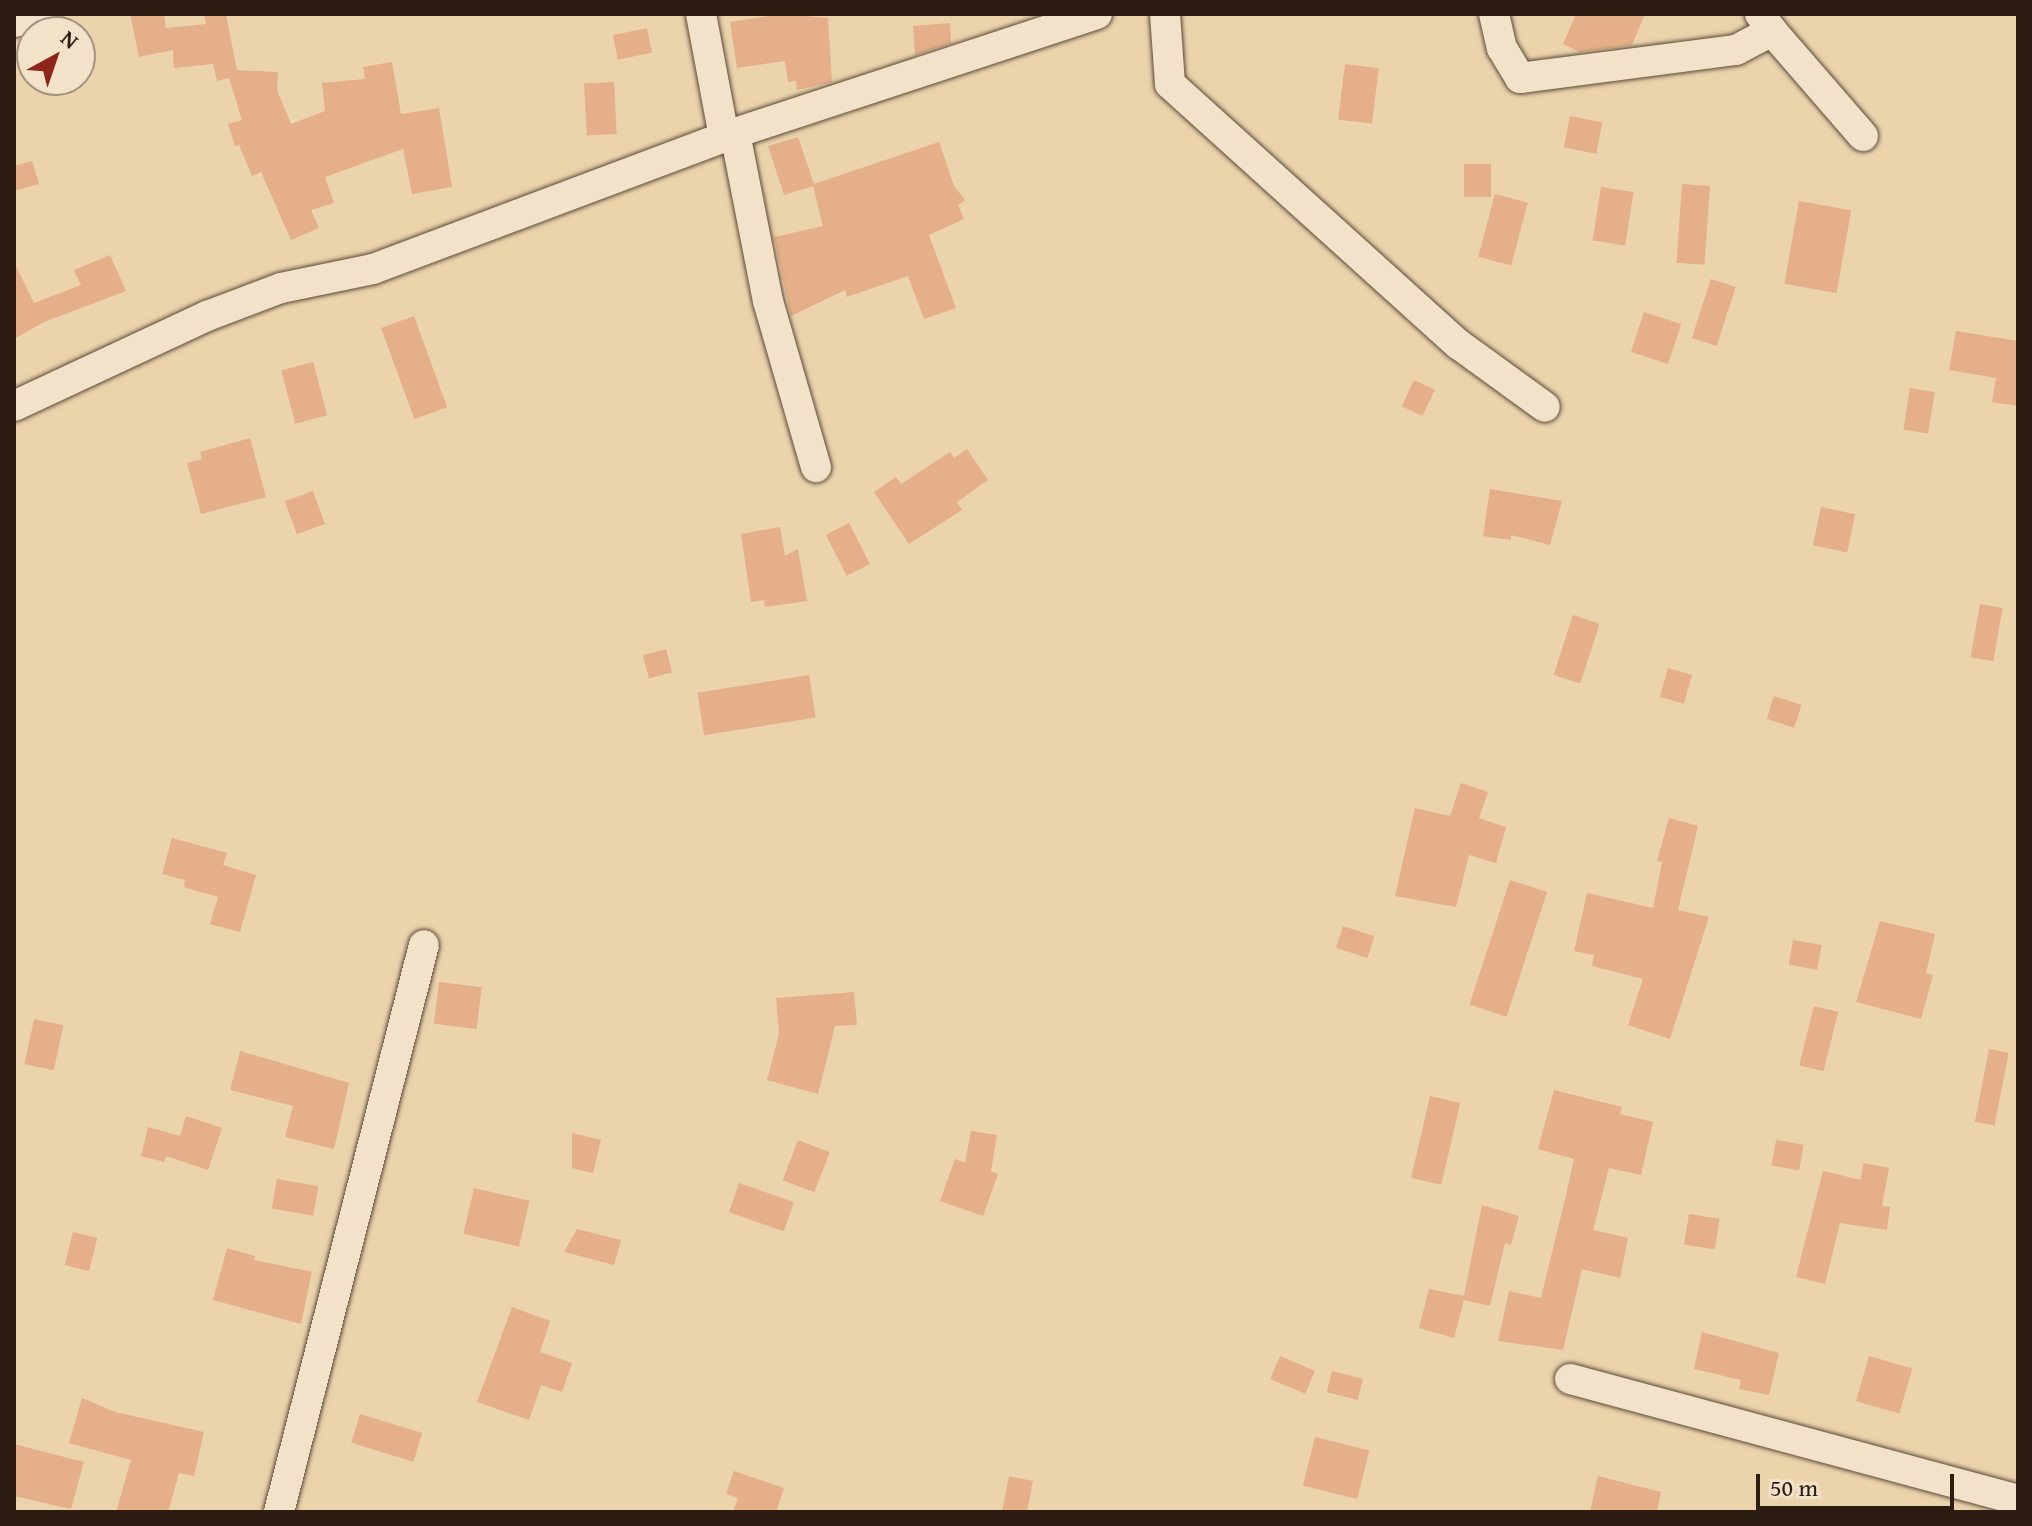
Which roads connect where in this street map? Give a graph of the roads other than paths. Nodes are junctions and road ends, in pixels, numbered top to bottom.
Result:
1 (46, 14) edge
2 (701, 14) edge
3 (1097, 14) edge
4 (1165, 14) edge
5 (1494, 14) edge
6 (14, 22) edge
7 (1766, 22) edge
8 (730, 135) junction
9 (1863, 136) dead end
10 (14, 406) edge
11 (1545, 407) dead end
12 (816, 467) dead end
13 (424, 945) dead end
14 (1570, 1379) dead end
15 (2018, 1500) edge
16 (279, 1512) edge

1 - 6 street
2 - 8 street
3 - 8 street
4 - 11 street
5 - 7 street
7 - 9 street
8 - 10 street
8 - 12 street
13 - 16 street
14 - 15 street

